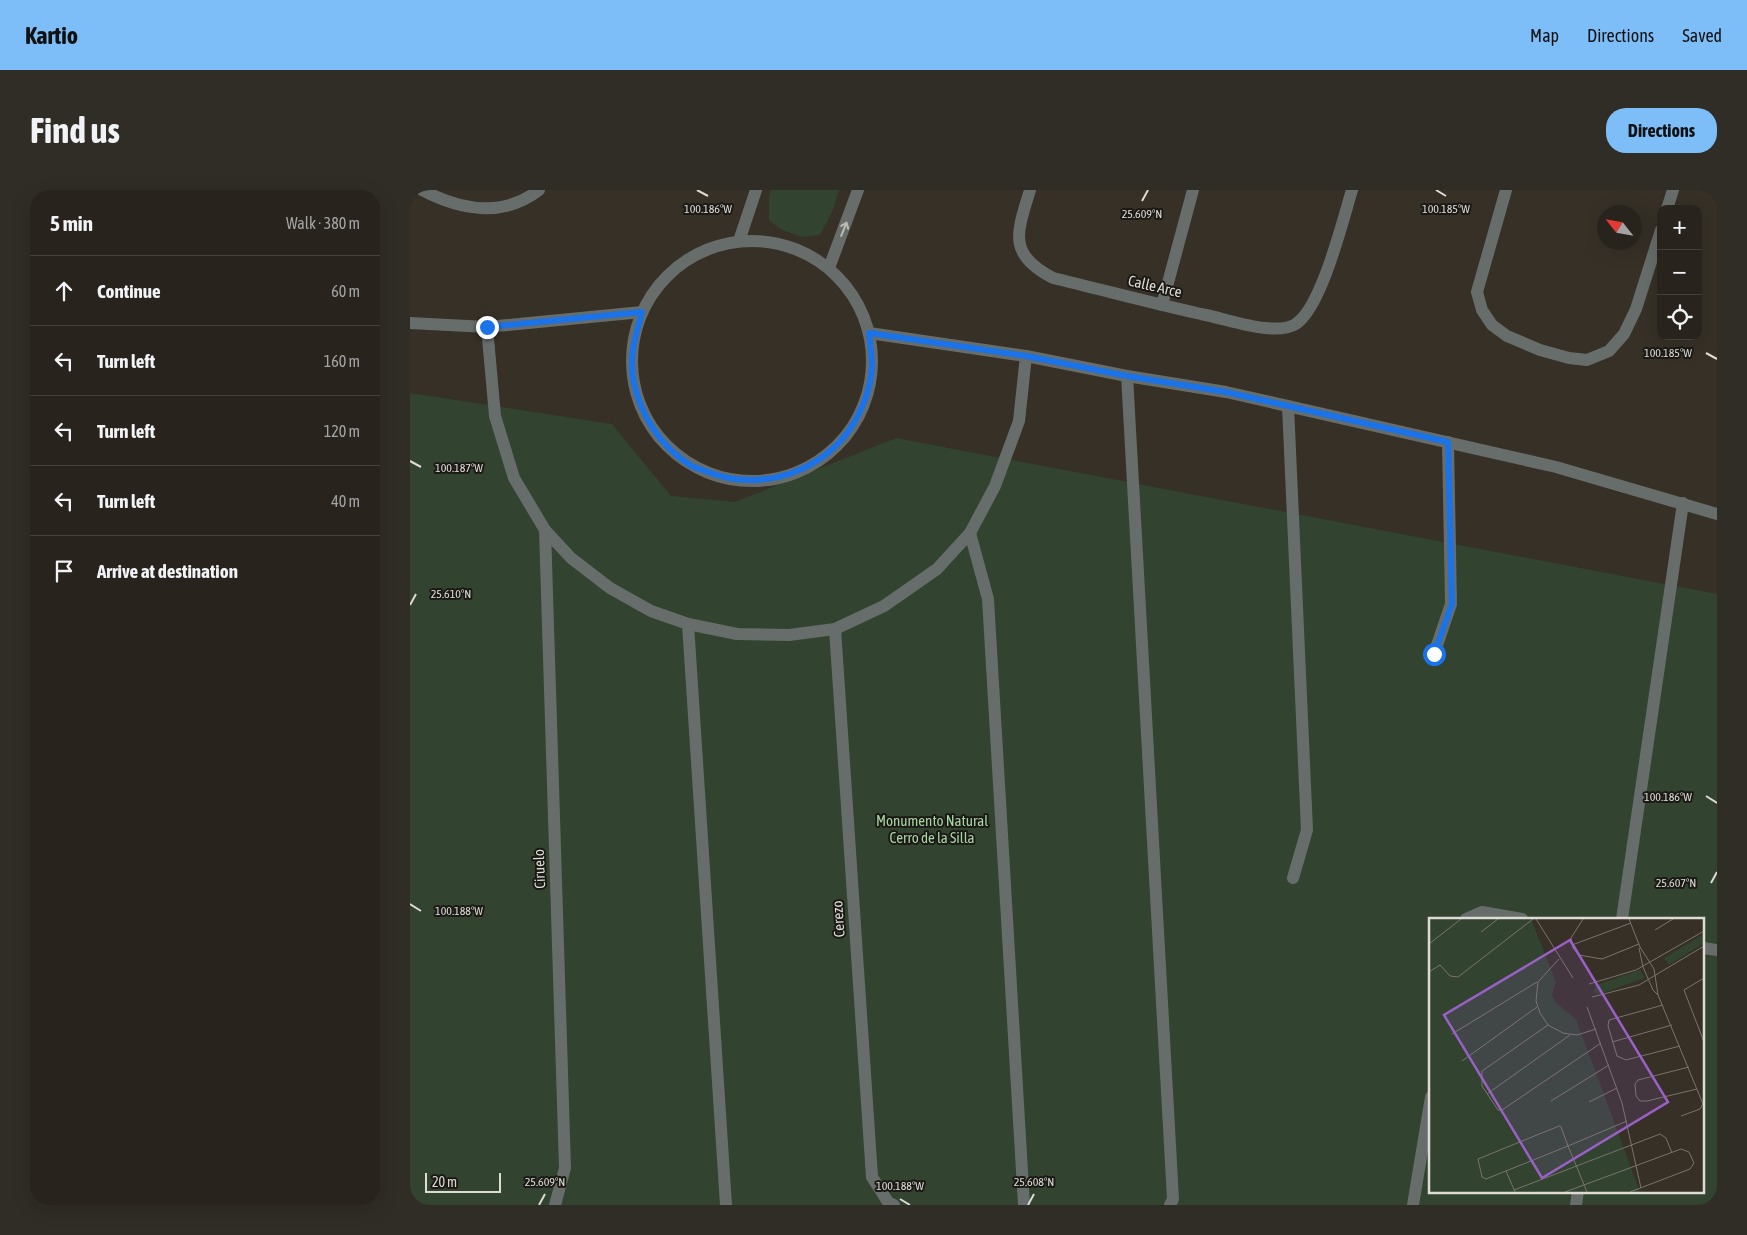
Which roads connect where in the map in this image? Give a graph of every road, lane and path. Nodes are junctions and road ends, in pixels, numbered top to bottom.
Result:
1 (422, 190) edge
2 (540, 190) edge
3 (756, 190) edge
4 (858, 190) edge
5 (1030, 190) edge
6 (1193, 190) edge
7 (1352, 190) edge
8 (1506, 190) edge
9 (1673, 190) edge
10 (446, 196) edge
11 (1668, 205) edge
12 (739, 241) junction
13 (1657, 243) edge
14 (829, 268) junction
15 (1162, 305) junction
16 (642, 312) junction
17 (410, 323) edge
18 (487, 327) junction
19 (869, 333) junction
20 (1026, 356) junction
21 (1127, 376) junction
22 (1288, 406) junction
23 (1448, 442) junction
24 (1683, 503) junction
25 (1717, 514) edge
26 (545, 530) junction
27 (970, 533) junction
28 (688, 624) junction
29 (834, 628) junction
30 (1434, 654) dead end
31 (1293, 878) dead end
32 (1468, 918) edge
33 (1516, 918) edge
34 (1622, 918) edge
35 (1704, 948) edge
36 (1717, 950) edge
37 (1429, 1109) edge
38 (1578, 1192) edge
39 (891, 1204) edge
40 (555, 1205) edge
41 (726, 1205) edge
42 (1024, 1205) edge
43 (1170, 1205) edge
44 (1413, 1205) edge
45 (1576, 1205) edge

1 - 10 street
2 - 10 street
3 - 12 street
14 -> 4 street
5 - 15 street, Calle Arce
6 - 15 street
7 - 15 street, Calle Arce
8 - 13 street
9 - 11 street
12 - 14 street
12 - 16 street
14 - 19 street
16 - 18 street
16 - 19 street
17 - 18 street
18 - 26 street
19 - 20 street
20 - 21 street
20 - 27 street
21 - 22 street
21 - 43 street
22 - 23 street
22 - 31 street
23 - 24 street
23 - 30 street
24 - 25 street
24 - 34 street
26 - 28 street
26 - 40 street, Ciruelo
27 - 29 street
27 - 42 street
28 - 29 street
28 - 41 street
29 - 39 street, Cerezo
32 - 33 street
35 - 36 street
37 - 44 street
38 - 45 street

